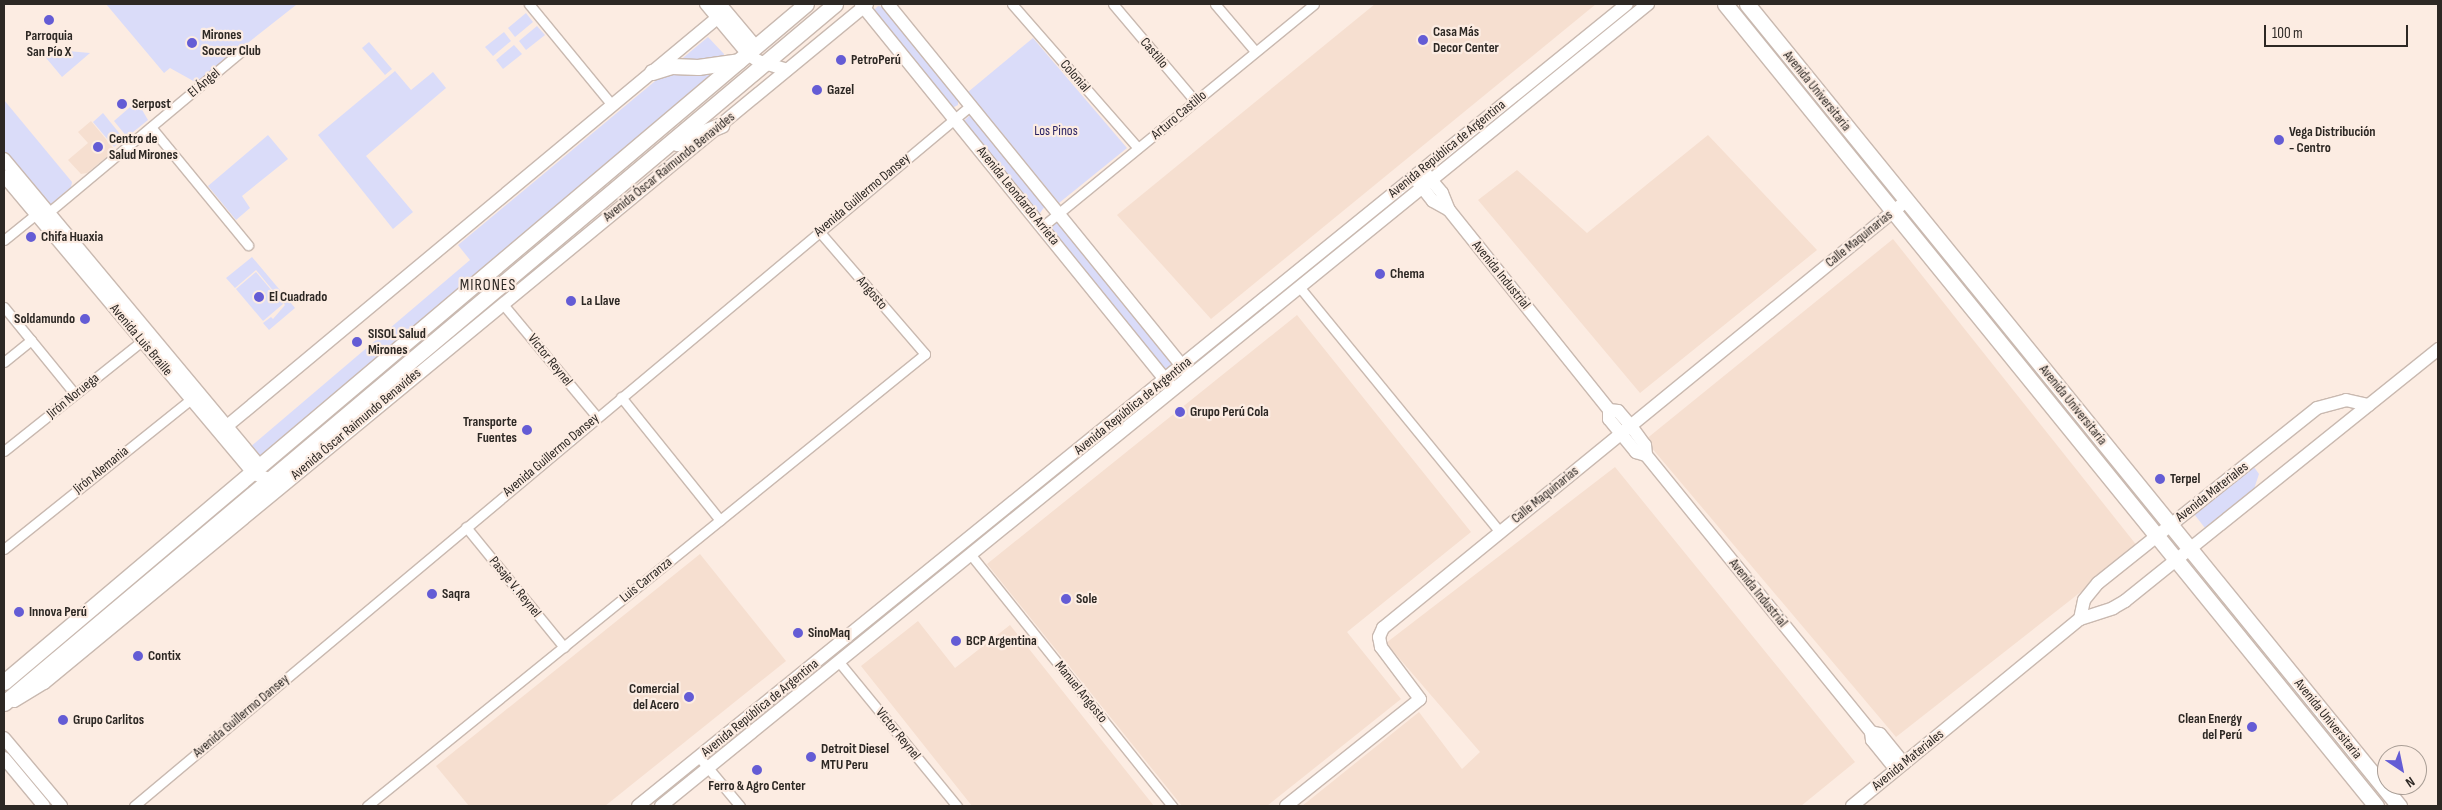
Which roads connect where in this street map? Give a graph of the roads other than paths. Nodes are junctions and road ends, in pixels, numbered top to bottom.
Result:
1 (528, 4) edge
2 (706, 4) edge
3 (720, 4) edge
4 (806, 4) edge
5 (835, 4) edge
6 (888, 4) edge
7 (1012, 4) edge
8 (1113, 4) edge
9 (1216, 4) edge
10 (1314, 4) edge
11 (1627, 4) edge
12 (1648, 4) edge
13 (1725, 4) edge
14 (1747, 4) edge
15 (864, 5) edge
16 (794, 10) edge
17 (717, 18) junction
18 (244, 50) dead end
19 (1256, 51) junction
20 (748, 54) junction
21 (764, 63) junction
22 (787, 70) junction
23 (652, 72) junction
24 (1195, 101) junction
25 (612, 105) junction
26 (970, 106) junction
27 (954, 118) junction
28 (721, 125) junction
29 (151, 127) junction
30 (1138, 148) junction
31 (664, 149) junction
32 (4, 159) edge
33 (1418, 172) junction
34 (4, 176) edge
35 (1428, 185) junction
36 (1906, 201) junction
37 (42, 213) junction
38 (1059, 213) junction
39 (1892, 213) junction
40 (1043, 226) junction
41 (819, 231) junction
42 (4, 240) edge
43 (248, 245) dead end
44 (1301, 289) junction
45 (502, 303) junction
46 (4, 307) edge
47 (1999, 315) junction
48 (1985, 327) junction
49 (31, 340) junction
50 (142, 341) junction
51 (2438, 349) edge
52 (926, 354) joint
53 (4, 362) edge
54 (1182, 366) junction
55 (1191, 377) junction
56 (1165, 380) junction
57 (1174, 391) junction
58 (75, 394) junction
59 (195, 395) junction
60 (620, 397) junction
61 (2368, 405) junction
62 (597, 417) junction
63 (227, 426) junction
64 (1626, 430) junction
65 (4, 451) edge
66 (261, 474) junction
67 (291, 478) junction
68 (720, 520) junction
69 (2170, 525) junction
70 (466, 527) junction
71 (1500, 532) junction
72 (2155, 537) junction
73 (2189, 548) junction
74 (4, 549) edge
75 (971, 555) junction
76 (2174, 560) junction
77 (2080, 619) junction
78 (564, 647) junction
79 (2277, 656) junction
80 (839, 662) junction
81 (2262, 668) junction
82 (4, 682) edge
83 (4, 703) edge
84 (4, 707) edge
85 (4, 738) edge
86 (699, 757) junction
87 (4, 758) edge
88 (1900, 767) junction
89 (708, 768) junction
90 (44, 806) edge
91 (61, 806) edge
92 (134, 806) edge
93 (367, 806) edge
94 (638, 806) edge
95 (661, 806) edge
96 (740, 806) edge
97 (957, 806) edge
98 (1172, 806) edge
99 (1286, 806) edge
100 (1852, 806) edge
101 (2376, 806) edge
102 (2399, 806) edge

1 - 25 street
2 - 17 street
3 - 20 street
4 - 16 main road, Avenida Óscar Raimundo Benavides
5 - 21 main road, Avenida Óscar Raimundo Benavides
6 - 26 street, Avenida Leondardo Arrieta
7 - 30 street, Colonial
8 - 24 street, Castillo
9 - 19 street
10 - 19 street, Arturo Castillo
11 - 33 street, Avenida República de Argentina
12 - 35 street, Avenida República de Argentina
13 - 39 main road, Avenida Universitaria
14 - 36 main road, Avenida Universitaria
15 - 22 street, Avenida Óscar Raimundo Benavides
15 - 27 street, Avenida Leondardo Arrieta
16 - 20 main road, Avenida Óscar Raimundo Benavides
17 - 20 street
17 - 23 street
18 - 29 street, El Ángel
19 - 24 street, Arturo Castillo
20 - 21 street
20 - 23 main road
20 - 66 main road, Avenida Óscar Raimundo Benavides
21 - 22 street
21 - 31 main road, Avenida Óscar Raimundo Benavides
22 - 28 street, Avenida Óscar Raimundo Benavides
23 - 25 street
24 - 30 street, Arturo Castillo
25 - 63 street
26 - 27 street, Avenida Guillermo Dansey
26 - 38 street, Avenida Leondardo Arrieta
27 - 40 street, Avenida Leondardo Arrieta
27 - 41 street, Avenida Guillermo Dansey
28 - 31 main road
28 - 45 street, Avenida Óscar Raimundo Benavides
29 - 37 street, El Ángel
29 - 43 street
30 - 38 street, Arturo Castillo
31 - 66 main road, Avenida Óscar Raimundo Benavides
32 - 37 street, Avenida Luis Braille
33 - 35 street, Avenida Industrial
33 - 54 street, Avenida República de Argentina
34 - 37 street, Avenida Luis Braille
35 - 44 street, Avenida República de Argentina
35 - 64 street, Avenida Industrial
36 - 39 street, Calle Maquinarias
36 - 47 main road, Avenida Universitaria
37 - 42 street, El Ángel
37 - 50 street, Avenida Luis Braille
37 - 59 street, Avenida Luis Braille
38 - 40 street, Arturo Castillo
38 - 54 street, Avenida Leondardo Arrieta
39 - 48 main road, Avenida Universitaria
39 - 64 street, Calle Maquinarias
40 - 56 street, Avenida Leondardo Arrieta
41 - 52 street, Angosto
41 - 60 street, Avenida Guillermo Dansey
44 - 55 street, Avenida República de Argentina
44 - 71 street
45 - 62 street, Victor Reynel
45 - 67 street, Avenida Óscar Raimundo Benavides
46 - 49 street
47 - 48 main road
47 - 69 main road, Avenida Universitaria
48 - 72 main road, Avenida Universitaria
49 - 53 street
49 - 58 street
50 - 58 street, Jirón Noruega
50 - 59 street, Avenida Luis Braille
51 - 61 street, Avenida Materiales
52 - 68 street, Luis Carranza
54 - 55 street, Avenida Leondardo Arrieta
54 - 56 street, Avenida República de Argentina
55 - 57 street, Avenida República de Argentina
56 - 57 street, Avenida Leondardo Arrieta
56 - 86 street, Avenida República de Argentina
57 - 75 street, Avenida República de Argentina
58 - 65 street, Jirón Noruega
59 - 63 street, Avenida Luis Braille
59 - 66 street, Avenida Luis Braille
59 - 74 street, Jirón Alemania
60 - 62 street, Avenida Guillermo Dansey
60 - 68 street
61 - 69 street, Avenida Materiales
61 - 73 street, Avenida Materiales
62 - 70 street, Avenida Guillermo Dansey
63 - 66 street, Avenida Luis Braille
64 - 71 street, Calle Maquinarias
64 - 88 street, Avenida Industrial
66 - 67 street
66 - 82 main road, Avenida Óscar Raimundo Benavides
66 - 83 main road, Avenida Óscar Raimundo Benavides
67 - 84 street, Avenida Óscar Raimundo Benavides
68 - 78 street, Luis Carranza
69 - 72 street, Avenida Materiales
69 - 73 main road, Avenida Universitaria
70 - 78 street, Pasaje V. Reynel
70 - 92 street, Avenida Guillermo Dansey
71 - 99 street, Calle Maquinarias
72 - 76 main road, Avenida Universitaria
72 - 77 street, Avenida Materiales
73 - 76 street, Avenida Materiales
73 - 79 main road, Avenida Universitaria
75 - 80 street, Avenida República de Argentina
75 - 98 street, Manuel Angosto
76 - 77 street, Avenida Materiales
76 - 81 main road, Avenida Universitaria
77 - 88 street, Avenida Materiales
78 - 93 street, Luis Carranza
79 - 81 main road
79 - 102 main road, Avenida Universitaria
80 - 89 street, Avenida República de Argentina
80 - 97 street, Victor Reynel
81 - 101 main road, Avenida Universitaria
85 - 91 street
86 - 89 street
86 - 94 street, Avenida República de Argentina
87 - 90 street
88 - 100 street, Avenida Materiales
89 - 95 street, Avenida República de Argentina
89 - 96 street

